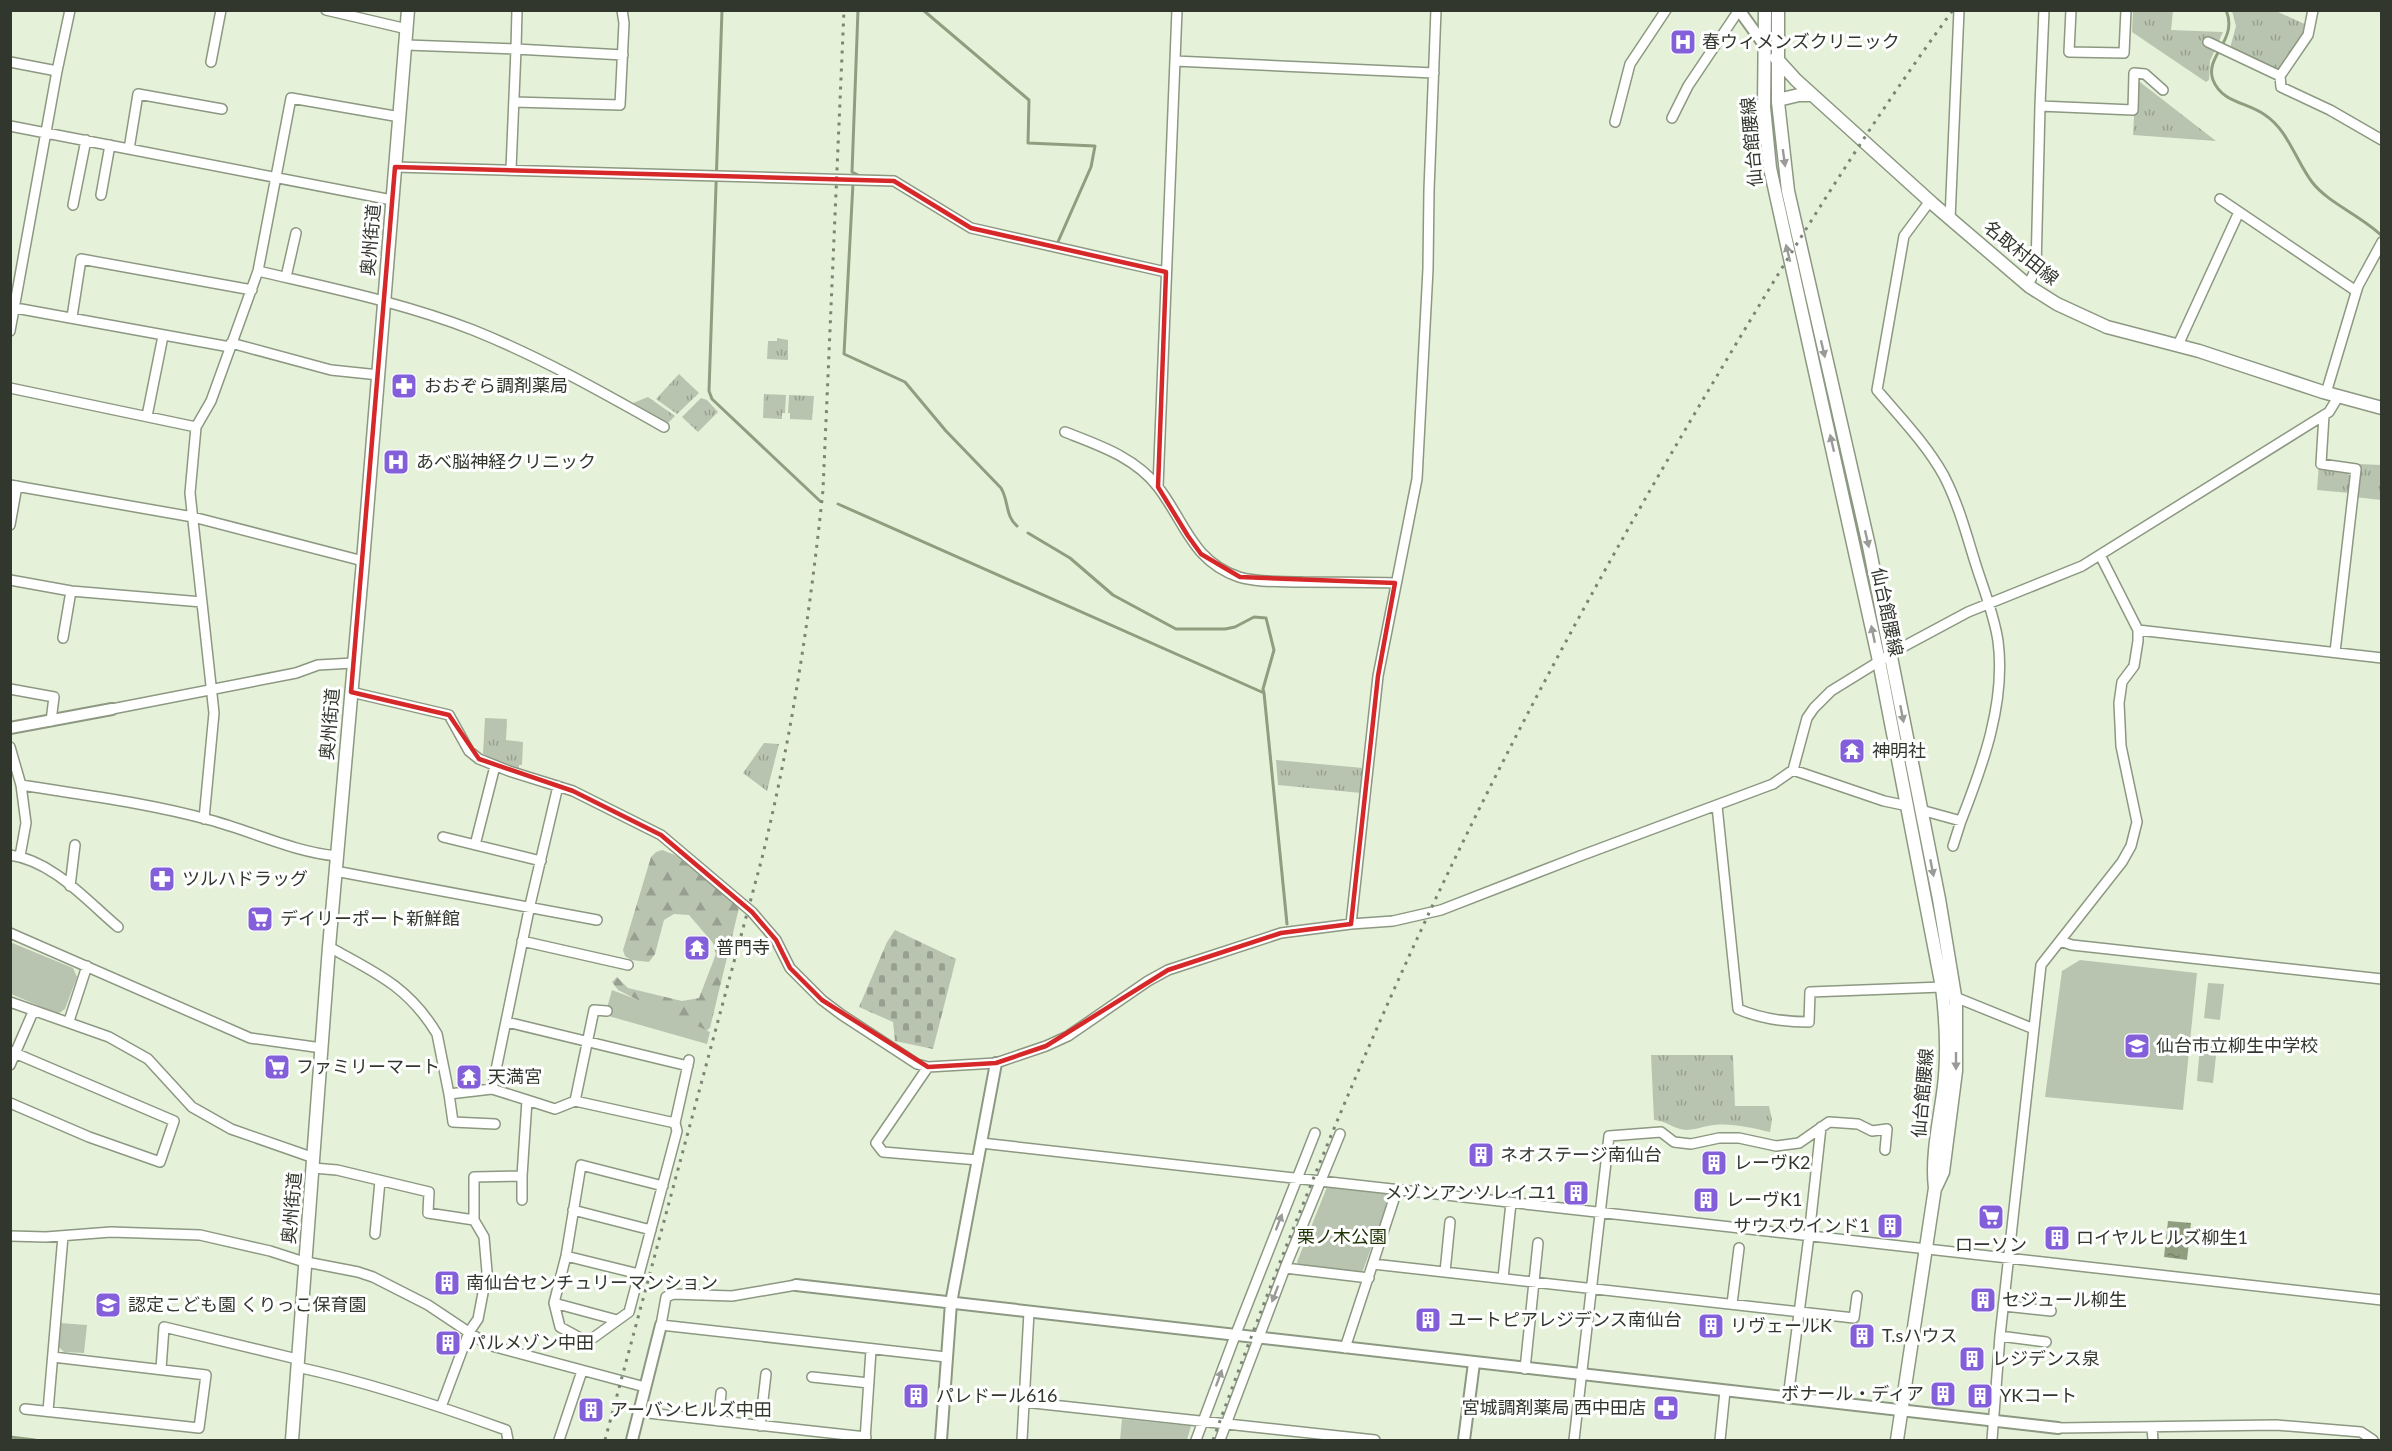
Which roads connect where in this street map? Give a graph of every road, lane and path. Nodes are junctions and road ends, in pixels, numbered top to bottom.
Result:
1 (70, 10) edge
2 (221, 10) edge
3 (326, 10) edge
4 (408, 10) edge
5 (517, 10) edge
6 (622, 10) edge
7 (1177, 10) edge
8 (1436, 10) edge
9 (1666, 10) edge
10 (1739, 10) edge
11 (1765, 10) edge
12 (1778, 10) edge
13 (1959, 10) edge
14 (2044, 10) edge
15 (2071, 10) edge
16 (2126, 10) edge
17 (2313, 10) edge
18 (407, 29) junction
19 (2208, 42) dead end
20 (406, 45) junction
21 (1765, 46) junction
22 (516, 50) junction
23 (623, 55) junction
24 (1778, 59) junction
25 (1176, 61) junction
26 (10, 62) edge
27 (212, 62) dead end
28 (57, 71) junction
29 (1434, 73) junction
30 (2280, 76) junction
31 (2163, 90) dead end
32 (1812, 95) junction
33 (1778, 100) junction
34 (514, 102) junction
35 (2040, 106) junction
36 (222, 109) dead end
37 (400, 117) junction
38 (1671, 118) dead end
39 (1614, 122) dead end
40 (10, 126) edge
41 (46, 133) junction
42 (86, 140) junction
43 (2382, 140) edge
44 (110, 145) junction
45 (129, 149) junction
46 (395, 167) junction
47 (511, 169) junction
48 (276, 178) junction
49 (101, 195) dead end
50 (2220, 199) dead end
51 (392, 200) junction
52 (1930, 201) junction
53 (73, 205) dead end
54 (2239, 212) junction
55 (1950, 219) junction
56 (296, 233) dead end
57 (2381, 243) edge
58 (258, 271) junction
59 (1166, 272) junction
60 (286, 278) junction
61 (2028, 285) junction
62 (252, 290) junction
63 (2356, 291) junction
64 (384, 301) junction
65 (13, 307) edge
66 (72, 317) junction
67 (10, 331) edge
68 (164, 336) junction
69 (230, 345) junction
70 (2178, 345) junction
71 (379, 375) junction
72 (10, 388) edge
73 (2332, 395) junction
74 (2382, 408) edge
75 (2324, 415) junction
76 (147, 416) junction
77 (664, 426) dead end
78 (196, 427) junction
79 (1065, 432) dead end
80 (14, 486) edge
81 (1158, 487) junction
82 (193, 517) junction
83 (10, 525) edge
84 (2100, 555) junction
85 (363, 561) junction
86 (10, 580) edge
87 (1395, 583) junction
88 (71, 591) junction
89 (202, 602) junction
90 (1988, 603) junction
91 (2138, 630) junction
92 (63, 638) dead end
93 (2336, 652) junction
94 (1890, 654) junction
95 (2382, 658) edge
96 (1879, 661) junction
97 (353, 663) junction
98 (10, 689) edge
99 (212, 690) junction
100 (351, 692) junction
101 (112, 709) joint
102 (51, 720) junction
103 (10, 728) edge
104 (10, 747) edge
105 (495, 766) junction
106 (1793, 770) junction
107 (21, 785) junction
108 (558, 786) junction
109 (1717, 806) junction
110 (1908, 806) junction
111 (1921, 810) junction
112 (204, 819) junction
113 (1960, 821) junction
114 (443, 837) dead end
115 (75, 845) dead end
116 (476, 845) junction
117 (1953, 846) dead end
118 (15, 856) edge
119 (337, 856) junction
120 (541, 861) junction
121 (335, 871) junction
122 (70, 886) junction
123 (530, 905) junction
124 (597, 920) dead end
125 (1351, 924) junction
126 (118, 927) dead end
127 (10, 933) edge
128 (522, 941) junction
129 (2060, 941) junction
130 (329, 947) junction
131 (628, 965) dead end
132 (87, 966) junction
133 (2382, 979) edge
134 (1942, 987) junction
135 (1955, 997) junction
136 (10, 1002) edge
137 (607, 1011) dead end
138 (33, 1012) junction
139 (69, 1021) junction
140 (507, 1022) junction
141 (2030, 1028) junction
142 (587, 1040) junction
143 (322, 1048) junction
144 (13, 1052) edge
145 (996, 1063) junction
146 (10, 1065) edge
147 (928, 1067) junction
148 (492, 1089) junction
149 (449, 1094) junction
150 (526, 1100) junction
151 (575, 1101) junction
152 (10, 1103) edge
153 (675, 1122) junction
154 (495, 1124) dead end
155 (1821, 1127) junction
156 (1315, 1133) dead end
157 (1340, 1134) dead end
158 (981, 1143) junction
159 (1885, 1149) dead end
160 (978, 1160) junction
161 (314, 1163) junction
162 (522, 1176) junction
163 (1297, 1179) junction
164 (380, 1181) junction
165 (1321, 1181) junction
166 (663, 1186) junction
167 (1935, 1188) junction
168 (1398, 1190) junction
169 (522, 1200) dead end
170 (1511, 1203) junction
171 (573, 1210) junction
172 (1601, 1212) junction
173 (474, 1220) junction
174 (1450, 1222) dead end
175 (651, 1230) junction
176 (375, 1234) dead end
177 (10, 1236) edge
178 (63, 1236) junction
179 (1809, 1236) junction
180 (1538, 1243) dead end
181 (1739, 1248) dead end
182 (1926, 1249) junction
183 (566, 1256) junction
184 (2009, 1257) junction
185 (306, 1262) junction
186 (1373, 1264) junction
187 (1286, 1268) junction
188 (1445, 1272) junction
189 (639, 1274) junction
190 (1369, 1278) junction
191 (1503, 1278) junction
192 (1534, 1281) junction
193 (796, 1285) joint
194 (1591, 1288) junction
195 (1857, 1296) dead end
196 (2382, 1300) edge
197 (951, 1303) junction
198 (554, 1304) junction
199 (1732, 1304) junction
200 (2004, 1306) junction
201 (2051, 1311) dead end
202 (1029, 1312) junction
203 (1799, 1313) junction
204 (617, 1320) junction
205 (661, 1325) junction
206 (469, 1332) junction
207 (1235, 1335) junction
208 (2000, 1336) junction
209 (1258, 1338) junction
210 (2046, 1342) dead end
211 (1345, 1348) junction
212 (872, 1350) junction
213 (53, 1357) junction
214 (946, 1357) junction
215 (297, 1363) junction
216 (1474, 1363) junction
217 (161, 1369) junction
218 (1525, 1369) junction
219 (582, 1371) junction
220 (765, 1374) dead end
221 (1581, 1375) junction
222 (812, 1377) dead end
223 (869, 1383) junction
224 (645, 1387) junction
225 (1725, 1391) junction
226 (721, 1393) dead end
227 (1788, 1398) junction
228 (1024, 1402) junction
229 (441, 1407) junction
230 (25, 1408) dead end
231 (48, 1411) junction
232 (1902, 1411) junction
233 (639, 1412) junction
234 (718, 1421) junction
235 (1203, 1421) junction
236 (1993, 1421) junction
237 (1226, 1423) junction
238 (760, 1426) junction
239 (2058, 1428) joint
240 (2152, 1428) junction
241 (865, 1439) edge
242 (292, 1440) edge
243 (508, 1440) edge
244 (559, 1440) edge
245 (632, 1440) edge
246 (942, 1440) edge
247 (1022, 1440) edge
248 (1196, 1440) edge
249 (1220, 1440) edge
250 (1375, 1440) edge
251 (1464, 1440) edge
252 (1574, 1440) edge
253 (1720, 1440) edge
254 (1897, 1440) edge
255 (1992, 1440) edge
256 (2152, 1440) edge
257 (2373, 1440) edge

1 - 28 street
2 - 27 street
3 - 18 street
4 - 18 main road, 奥州街道
5 - 22 street
6 - 23 street
7 - 25 street
8 - 29 street
9 - 39 street
10 - 21 street
10 - 38 street
11 - 21 main road, 仙台館腰線
12 - 24 main road, 仙台館腰線
13 - 55 street
14 - 35 street
15 - 16 street
17 - 30 street
18 - 20 main road, 奥州街道
19 - 30 street
20 - 22 street
20 - 37 main road, 奥州街道
21 - 24 main road, 名取村田線
96 -> 21 main road, 仙台館腰線
22 - 23 street
22 - 34 street
23 - 34 street
24 - 32 main road, 名取村田線
24 - 33 main road, 仙台館腰線
25 - 29 street
25 - 59 street
26 - 28 street
28 - 41 street
29 - 87 street
30 - 43 street
31 - 35 street
32 - 33 main road
32 - 52 main road, 名取村田線
33 -> 94 main road, 仙台館腰線
34 - 47 street
35 - 61 street
36 - 45 street
37 - 46 main road, 奥州街道
37 - 48 street
40 - 41 street
41 - 42 street
41 - 65 street
42 - 44 street
42 - 53 street
44 - 45 street
44 - 49 street
45 - 48 street
46 - 47 street
46 - 51 main road, 奥州街道
47 - 59 street
48 - 51 street
48 - 58 street
50 - 54 street
51 - 64 main road, 奥州街道
52 - 55 main road, 名取村田線
52 - 90 street
54 - 63 street
54 - 70 street
55 - 61 main road, 名取村田線
56 - 60 street
57 - 63 street
58 - 60 street
58 - 62 street
59 - 81 street
60 - 64 street
61 - 70 main road, 名取村田線
62 - 66 street
62 - 69 street
63 - 73 street
64 - 71 main road, 奥州街道
64 - 77 street
65 - 66 street
65 - 67 street
66 - 68 street
68 - 69 street
68 - 76 street
69 - 71 street
69 - 78 street
70 - 73 main road, 名取村田線
71 - 85 main road, 奥州街道
72 - 76 street
73 - 74 main road, 名取村田線
73 - 75 street
75 - 84 street
75 - 93 street
76 - 78 street
78 - 82 street
79 - 81 street
80 - 82 street
80 - 83 street
81 - 87 street
82 - 85 street
82 - 89 street
84 - 90 street
84 - 91 street
85 - 97 main road, 奥州街道
86 - 88 street
87 - 125 street
88 - 89 street
88 - 92 street
89 - 99 street
90 - 94 street
90 - 113 street
91 - 93 street
91 - 129 street
93 - 95 street
94 - 96 street
94 -> 111 main road, 仙台館腰線
96 - 106 street
96 - 110 main road, 仙台館腰線
97 - 99 street
97 - 100 main road, 奥州街道
98 - 102 street
99 - 101 street
99 - 112 street
100 - 105 street
100 - 119 main road, 奥州街道
101 - 102 street
102 - 103 street
104 - 107 street
105 - 108 street
105 - 116 street
106 - 109 street
106 - 110 street
107 - 112 street
107 - 118 street
108 - 120 street
108 - 147 street
109 - 125 street
109 - 134 street
110 - 134 main road, 仙台館腰線
111 - 113 street
111 -> 135 main road, 仙台館腰線
112 - 119 street
113 - 117 street
114 - 116 street
115 - 122 street
116 - 120 street
118 - 122 street
119 - 121 main road, 奥州街道
120 - 123 street
121 - 123 street
121 - 130 main road, 奥州街道
122 - 126 street
123 - 124 street
123 - 128 street
125 - 145 street
127 - 132 street
128 - 131 street
128 - 140 street
129 - 133 street
129 - 141 street
130 - 143 main road, 奥州街道
130 - 149 street
132 - 139 street
132 - 143 street
134 - 167 main road, 仙台館腰線
135 - 141 street
135 -> 167 main road, 仙台館腰線
136 - 138 street
137 - 142 street
138 - 139 street
138 - 144 street
139 - 161 street
140 - 142 street
140 - 148 street
141 - 184 street
142 - 151 street
142 - 153 street
143 - 161 main road, 奥州街道
144 - 146 street
144 - 152 street
145 - 147 street
145 - 158 street
147 - 160 street
148 - 149 street
148 - 150 street
149 - 154 street
150 - 151 street
150 - 162 street
151 - 153 street
153 - 166 street
155 - 159 street
155 - 172 street
155 - 179 street
156 - 163 street
157 - 165 street
158 - 160 street
158 - 163 street
160 - 197 street
161 - 164 street
161 - 185 main road, 奥州街道
162 - 169 street
162 - 173 street
163 - 165 street
207 -> 163 street
164 - 173 street
164 - 176 street
165 - 168 street
165 - 187 street
166 - 171 street
166 - 175 street
167 - 182 main road, 仙台館腰線
168 - 170 street
168 - 186 street
170 - 172 street
170 - 191 street
171 - 175 street
171 - 183 street
172 - 179 street
172 - 194 street
173 - 206 street
174 - 188 street
175 - 189 street
177 - 178 street
178 - 185 street
178 - 213 street
179 - 182 street
179 - 203 street
180 - 192 street
181 - 199 street
182 - 184 street
182 - 232 main road, 仙台館腰線
183 - 189 street
183 - 198 street
184 - 196 street
184 - 200 street
185 - 206 street
185 - 215 main road, 奥州街道
186 - 188 street
186 - 190 street
187 - 190 street
187 -> 209 street
188 - 191 street
189 - 204 street
190 - 211 street
191 - 192 street
192 - 194 street
192 - 218 street
193 - 197 street
193 - 205 street
194 - 199 street
194 - 221 street
195 - 203 street
197 - 202 street
197 - 214 street
198 - 204 street
198 - 204 street
199 - 203 street
200 - 201 street
200 - 208 street
202 - 207 street
202 - 228 street
203 - 227 street
205 - 212 street
205 - 224 street
206 - 219 street
206 - 229 street
207 - 209 street
235 -> 207 street
208 - 210 street
208 - 236 street
209 - 211 street
209 - 237 street
211 - 216 street
212 - 214 street
212 - 223 street
213 - 217 street
213 - 231 street
214 - 246 street
215 - 217 street
215 - 229 street
215 - 242 main road, 奥州街道
216 - 218 street
216 - 251 street
217 - 231 street
218 - 221 street
219 - 224 street
219 - 244 street
220 - 238 street
221 - 225 street
221 - 252 street
222 - 223 street
223 - 241 street
224 - 233 street
225 - 227 street
225 - 253 street
226 - 234 street
227 - 232 street
228 - 235 street
228 - 247 street
229 - 243 street
230 - 231 street
232 - 236 street
232 - 254 main road, 仙台館腰線
233 - 234 street
233 - 245 street
234 - 238 street
235 - 237 street
235 - 248 street
236 - 239 street
236 - 255 street
237 - 249 street
237 - 250 street
238 - 241 street
239 - 240 street
240 - 256 street
240 - 257 street

